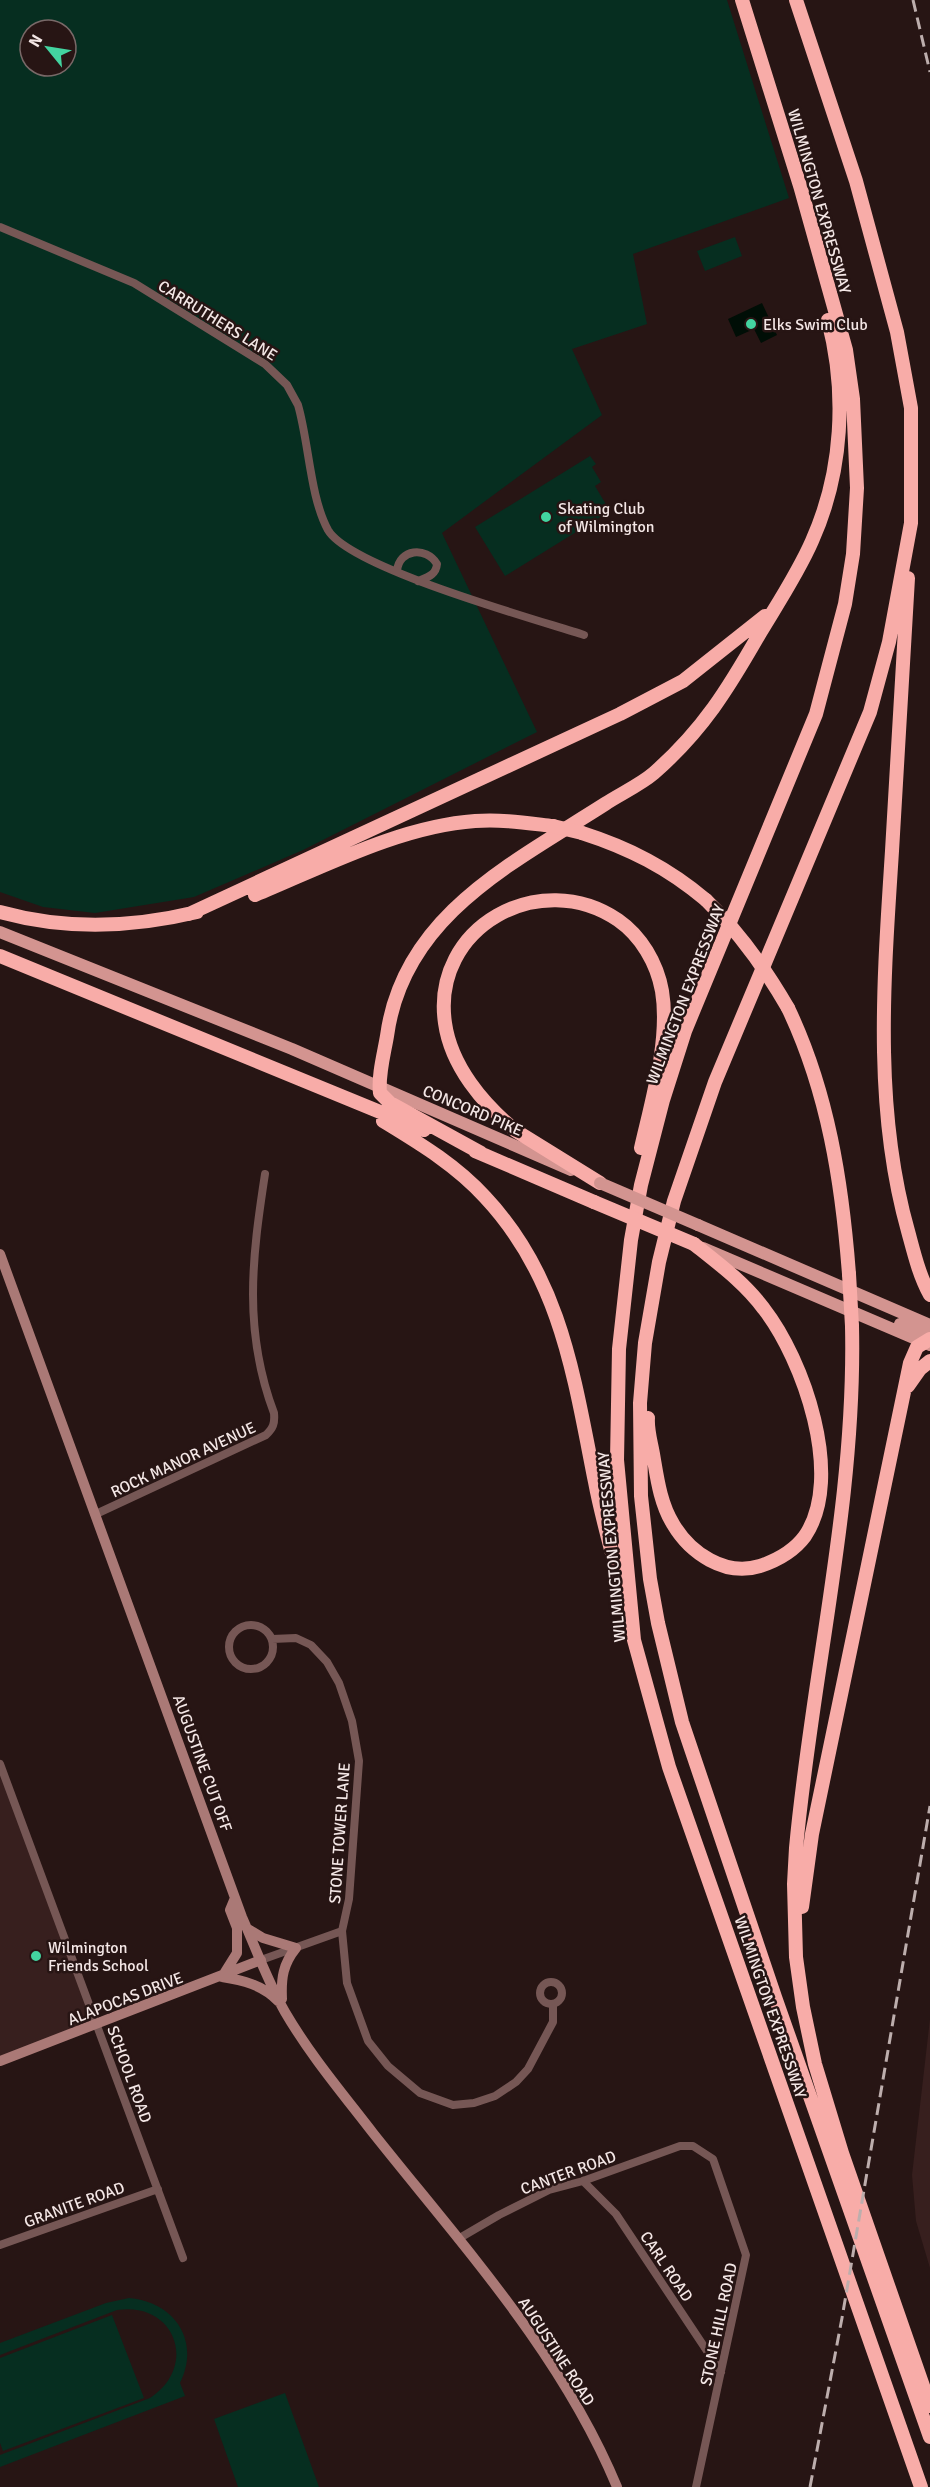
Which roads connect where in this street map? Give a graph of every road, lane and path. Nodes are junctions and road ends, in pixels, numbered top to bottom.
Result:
1 (742, 0) edge
2 (796, 0) edge
3 (801, 189) junction
4 (0, 227) edge
5 (911, 523) junction
6 (397, 571) junction
7 (418, 581) junction
8 (775, 607) junction
9 (584, 635) dead end
10 (0, 912) edge
11 (189, 914) junction
12 (0, 932) edge
13 (0, 956) edge
14 (380, 1088) junction
15 (347, 1100) junction
16 (481, 1153) junction
17 (265, 1174) dead end
18 (600, 1183) junction
19 (694, 1244) junction
20 (0, 1254) edge
21 (659, 1262) junction
22 (930, 1295) edge
23 (623, 1312) junction
24 (930, 1325) edge
25 (928, 1341) edge
26 (930, 1361) edge
27 (899, 1414) junction
28 (96, 1514) junction
29 (272, 1639) junction
30 (634, 1640) junction
31 (0, 1764) edge
32 (235, 1898) junction
33 (247, 1929) junction
34 (342, 1931) junction
35 (296, 1948) junction
36 (261, 1960) junction
37 (222, 1977) junction
38 (800, 1993) junction
39 (553, 2004) dead end
40 (282, 2005) junction
41 (97, 2025) junction
42 (0, 2061) edge
43 (693, 2146) joint
44 (584, 2181) junction
45 (158, 2189) junction
46 (458, 2239) junction
47 (0, 2246) edge
48 (183, 2258) dead end
49 (721, 2372) junction
50 (930, 2406) edge
51 (930, 2437) edge
52 (617, 2487) edge
53 (696, 2487) edge
54 (921, 2487) edge

1 - 3 highway, WILMINGTON EXPRESSWAY
2 - 5 highway, WILMINGTON EXPRESSWAY
3 - 8 highway
3 - 23 highway, WILMINGTON EXPRESSWAY
4 - 6 street, CARRUTHERS LANE
5 - 21 highway, WILMINGTON EXPRESSWAY
5 - 22 highway
6 - 7 street, CARRUTHERS LANE
6 - 7 street
7 - 9 street, CARRUTHERS LANE
8 - 11 highway
8 - 14 highway
10 - 11 highway
11 - 38 highway, bridge
12 - 14 main road, CONCORD PIKE
13 - 15 highway
14 - 16 highway
14 - 18 main road, CONCORD PIKE
15 - 16 highway
15 - 30 highway
16 - 19 highway, bridge
17 - 28 street, ROCK MANOR AVENUE
18 - 23 highway
18 - 24 main road, CONCORD PIKE, bridge
19 - 21 highway
19 - 25 main road
20 - 28 street, AUGUSTINE CUT OFF
21 - 51 highway, WILMINGTON EXPRESSWAY
23 - 30 highway, WILMINGTON EXPRESSWAY
25 - 27 highway
26 - 27 highway
27 - 38 highway
28 - 32 street, AUGUSTINE CUT OFF
29 - 29 street
29 - 34 street, STONE TOWER LANE
30 - 54 highway, WILMINGTON EXPRESSWAY
31 - 41 street, SCHOOL ROAD
32 - 33 street, AUGUSTINE CUT OFF
32 - 37 street
33 - 35 street
33 - 36 street, AUGUSTINE CUT OFF
34 - 35 street
34 - 39 street, STONE TOWER LANE
35 - 36 street
35 - 40 street
36 - 37 street, ALAPOCAS DRIVE
36 - 40 street, AUGUSTINE CUT OFF
37 - 40 street
37 - 41 street, ALAPOCAS DRIVE
38 - 50 highway
40 - 46 street, AUGUSTINE CUT OFF
41 - 42 street, ALAPOCAS DRIVE
41 - 45 street, SCHOOL ROAD
43 - 44 street, CANTER ROAD
43 - 49 street, STONE HILL ROAD
44 - 46 street, CANTER ROAD
44 - 49 street, CARL ROAD
45 - 47 street, GRANITE ROAD
45 - 48 street, SCHOOL ROAD
46 - 52 street, AUGUSTINE ROAD
49 - 53 street, STONE HILL ROAD

